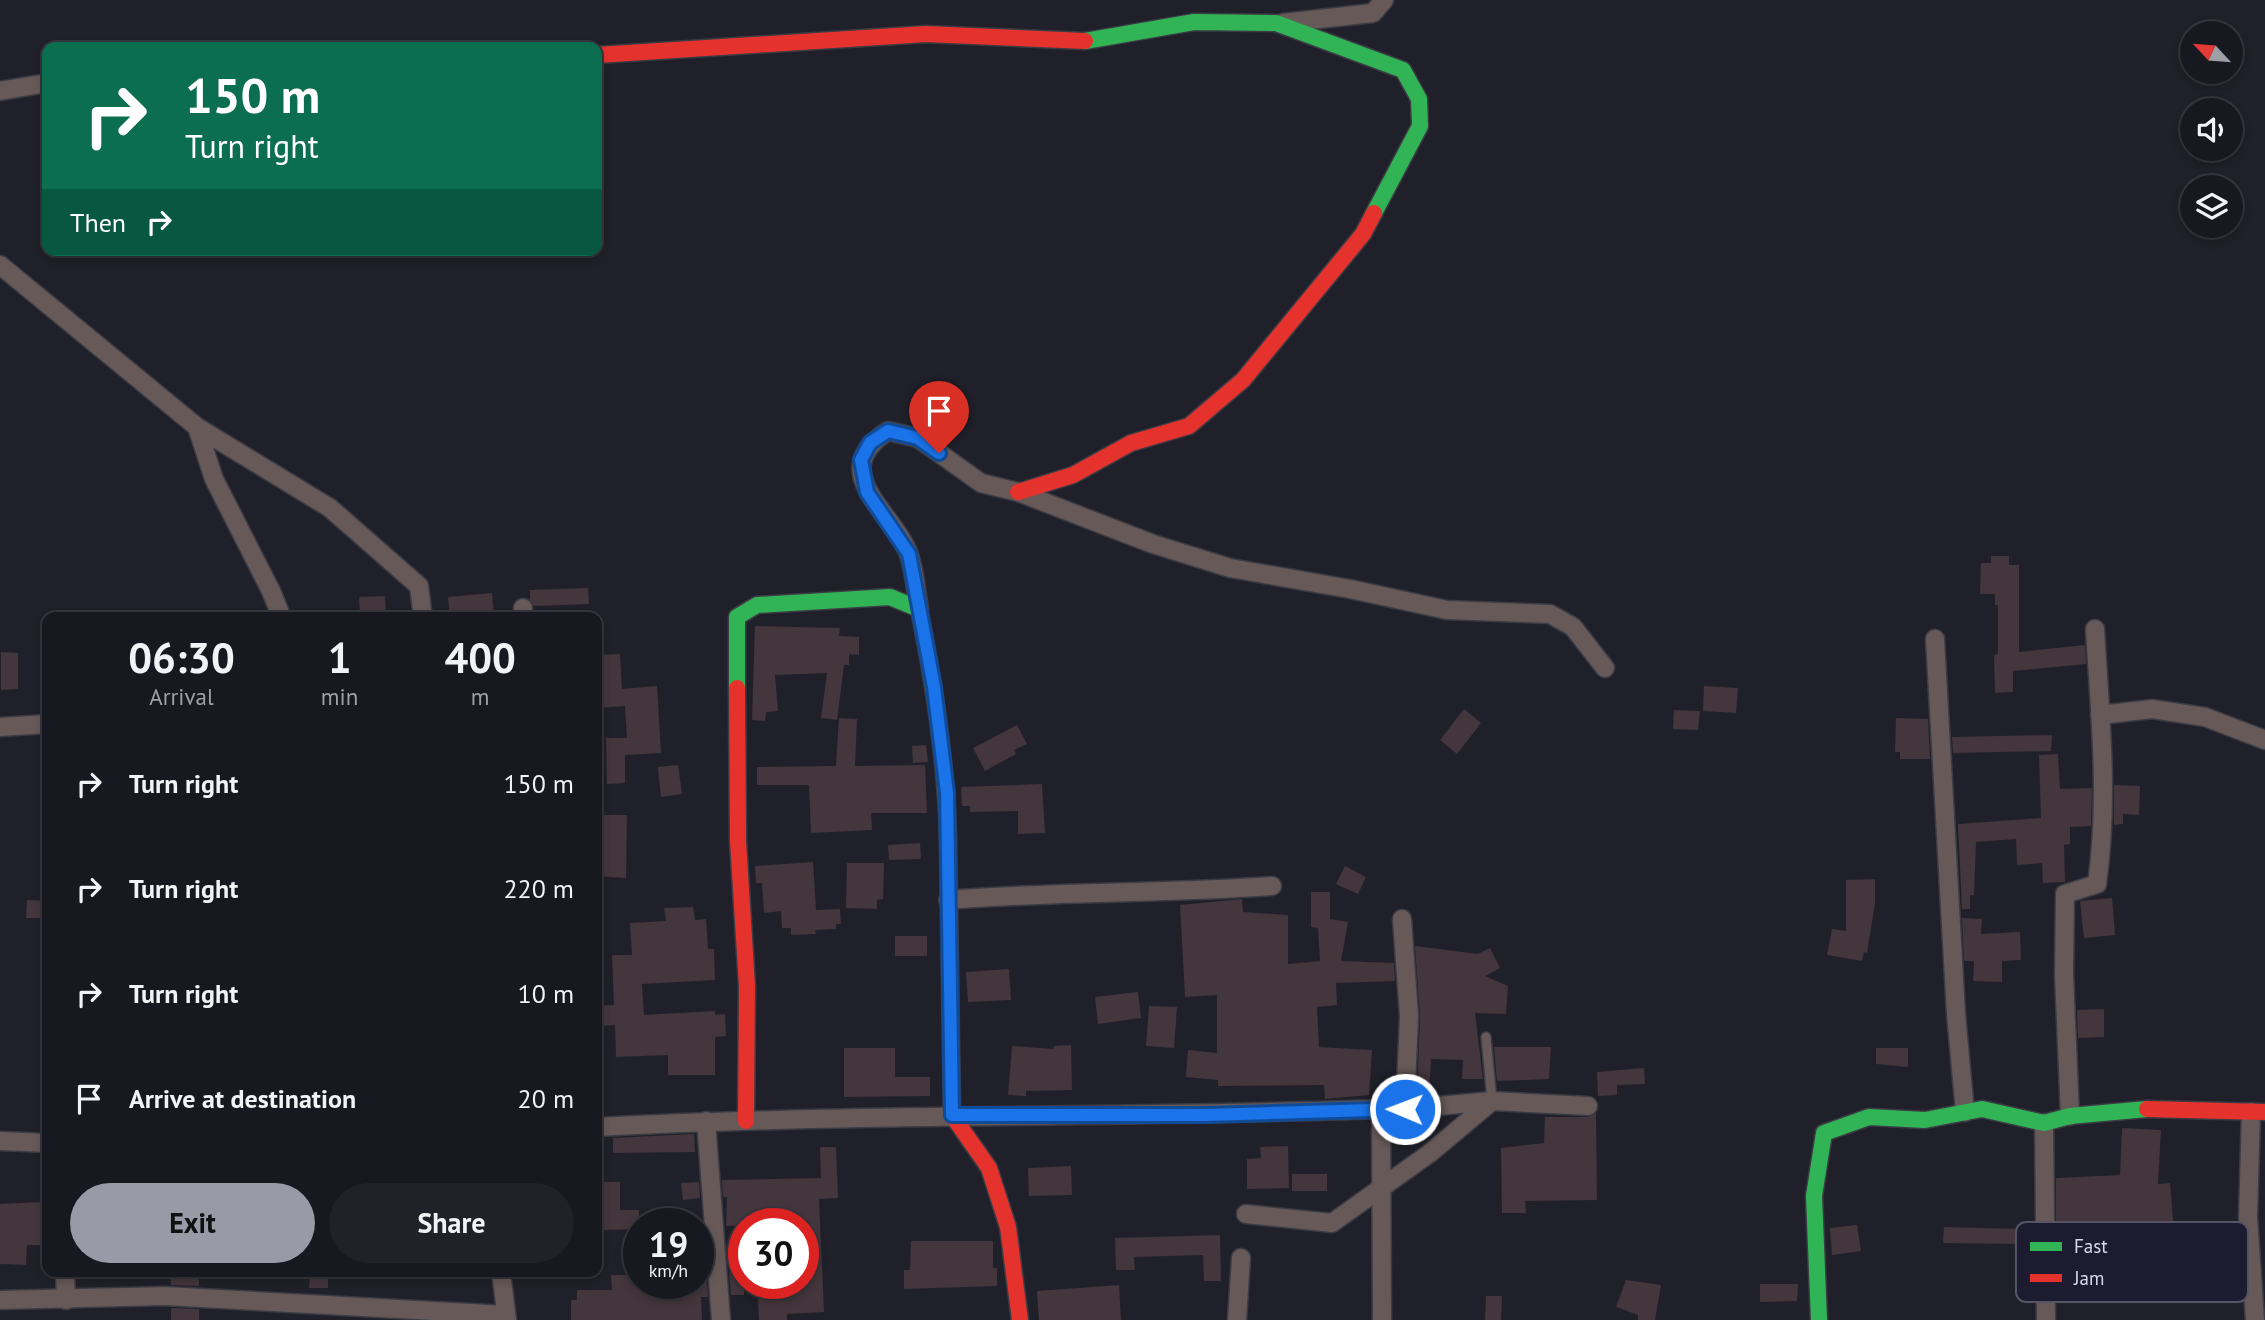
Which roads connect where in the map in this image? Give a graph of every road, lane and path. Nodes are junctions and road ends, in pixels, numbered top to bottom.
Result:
1 (1384, 0) edge
2 (1276, 23) junction
3 (602, 55) edge
4 (42, 84) edge
5 (0, 91) edge
6 (0, 265) edge
7 (197, 427) junction
8 (1018, 492) junction
9 (919, 610) junction
10 (280, 612) edge
11 (422, 612) edge
12 (2095, 629) dead end
13 (1935, 639) dead end
14 (1605, 668) dead end
15 (2100, 715) junction
16 (42, 724) edge
17 (0, 727) edge
18 (2265, 740) edge
19 (1272, 886) dead end
20 (948, 900) junction
21 (1402, 919) dead end
22 (1486, 1037) dead end
23 (1492, 1101) junction
24 (1588, 1106) dead end
25 (1381, 1108) junction
26 (1405, 1109) junction
27 (1965, 1112) junction
28 (2258, 1112) edge
29 (952, 1115) junction
30 (2070, 1116) junction
31 (706, 1121) junction
32 (747, 1121) junction
33 (2044, 1123) junction
34 (602, 1127) edge
35 (0, 1141) edge
36 (42, 1143) edge
37 (1380, 1191) junction
38 (1246, 1214) dead end
39 (2045, 1222) edge
40 (1241, 1258) dead end
41 (65, 1277) edge
42 (502, 1277) edge
43 (0, 1300) edge
44 (66, 1300) junction
45 (2046, 1302) edge
46 (506, 1317) edge
47 (721, 1320) edge
48 (1020, 1320) edge
49 (1237, 1320) edge
50 (1382, 1320) edge
51 (1819, 1320) edge
52 (2046, 1320) edge
53 (2255, 1320) edge

1 - 2 street
2 - 3 street
2 - 8 street
4 - 5 street
6 - 7 street
7 - 10 street
7 - 11 street
8 - 9 street
8 - 14 street
9 - 20 street
9 - 32 street
12 - 15 street
13 - 27 street
15 - 18 street
15 - 30 street
16 - 17 street
19 - 20 street
20 - 29 street
21 - 26 street
22 - 23 lane
23 - 24 street
23 - 26 street
23 - 37 street
25 - 26 street
25 - 29 street
25 - 37 street
27 - 33 street
27 - 51 street
28 - 30 street
28 - 53 street
29 - 32 street
29 - 48 street
30 - 33 street
31 - 32 street
31 - 34 street
31 - 47 street
33 - 39 street
35 - 36 street
37 - 38 street
37 - 50 street
40 - 49 street
41 - 44 street
42 - 46 street
43 - 44 street
44 - 46 street
45 - 52 street

